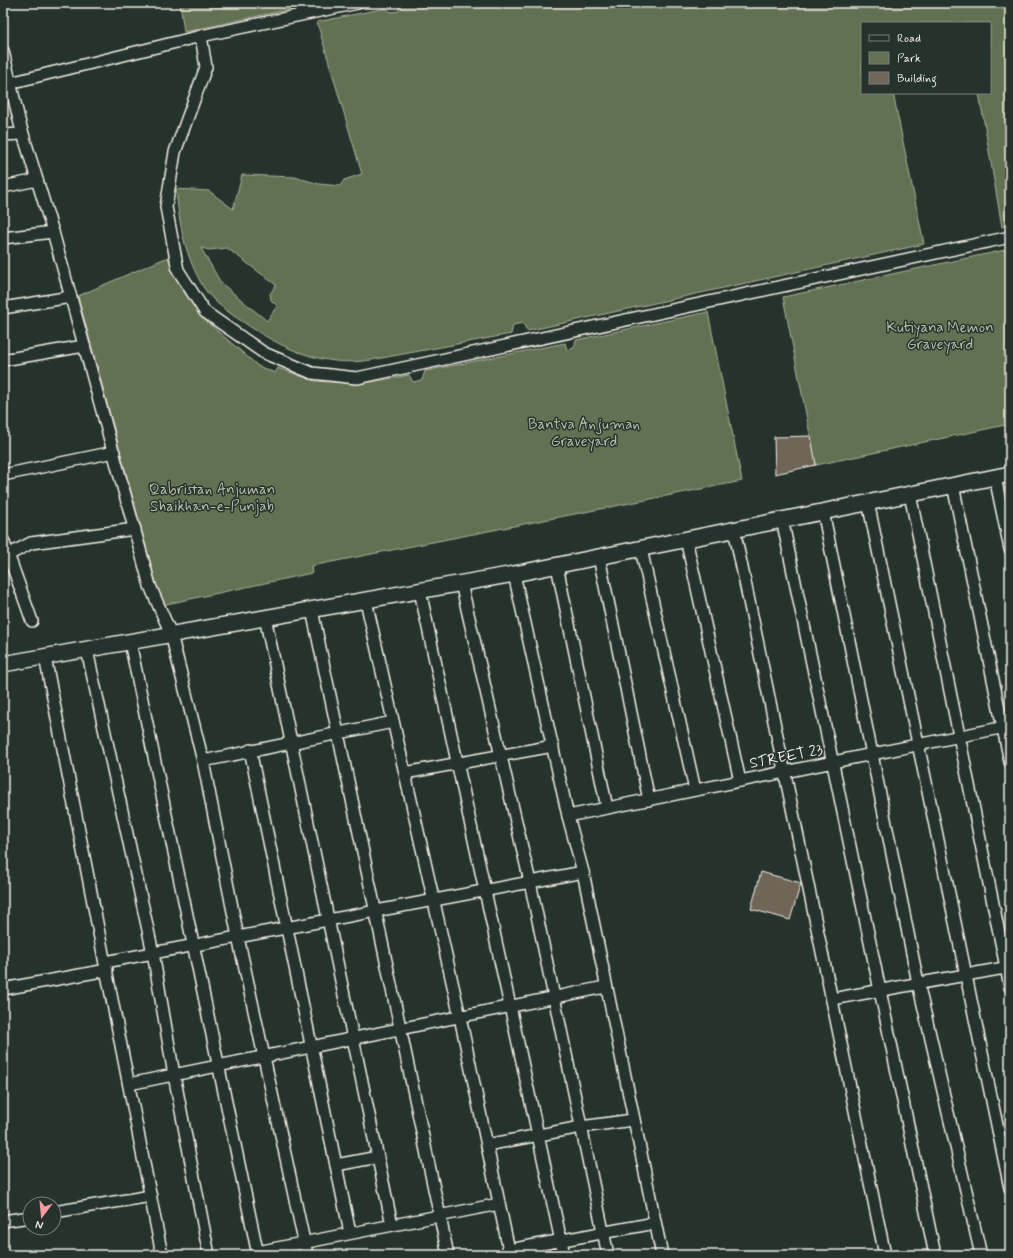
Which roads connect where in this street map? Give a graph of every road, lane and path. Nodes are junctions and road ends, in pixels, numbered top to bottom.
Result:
1 (358, 3) edge
2 (201, 36) junction
3 (3, 51) edge
4 (10, 83) junction
5 (22, 134) junction
6 (3, 135) edge
7 (37, 180) junction
8 (3, 187) edge
9 (53, 232) junction
10 (1010, 237) edge
11 (3, 238) edge
12 (71, 297) junction
13 (3, 308) edge
14 (84, 346) junction
15 (3, 360) edge
16 (114, 452) junction
17 (1010, 474) edge
18 (3, 475) edge
19 (995, 477) junction
20 (953, 485) junction
21 (910, 494) junction
22 (868, 502) junction
23 (824, 510) junction
24 (782, 519) junction
25 (135, 529) junction
26 (734, 529) junction
27 (686, 539) junction
28 (3, 540) edge
29 (641, 548) junction
30 (1010, 548) edge
31 (8, 555) junction
32 (599, 557) junction
33 (558, 566) junction
34 (514, 574) junction
35 (461, 584) junction
36 (420, 591) junction
37 (366, 601) junction
38 (312, 610) junction
39 (265, 617) junction
40 (32, 621) dead end
41 (171, 634) junction
42 (130, 642) junction
43 (87, 650) junction
44 (45, 657) junction
45 (3, 664) edge
46 (393, 722) junction
47 (1006, 727) edge
48 (338, 734) junction
49 (959, 736) junction
50 (291, 742) junction
51 (918, 745) junction
52 (553, 746) junction
53 (250, 750) junction
54 (872, 754) junction
55 (502, 755) junction
56 (203, 761) junction
57 (833, 762) junction
58 (1010, 762) edge
59 (458, 763) junction
60 (784, 772) junction
61 (405, 773) junction
62 (740, 781) junction
63 (696, 790) junction
64 (649, 800) junction
65 (606, 808) junction
66 (568, 816) junction
67 (583, 872) junction
68 (530, 882) junction
69 (486, 890) junction
70 (434, 900) junction
71 (376, 911) junction
72 (328, 920) junction
73 (286, 928) junction
74 (238, 937) junction
75 (195, 945) junction
76 (153, 953) junction
77 (106, 966) junction
78 (1008, 967) edge
79 (966, 975) junction
80 (918, 984) junction
81 (605, 987) junction
82 (1010, 987) edge
83 (3, 989) edge
84 (880, 990) junction
85 (554, 997) junction
86 (832, 999) junction
87 (511, 1006) junction
88 (460, 1017) junction
89 (401, 1029) junction
90 (352, 1039) junction
91 (311, 1047) junction
92 (264, 1056) junction
93 (219, 1064) junction
94 (174, 1075) junction
95 (129, 1084) junction
96 (633, 1120) junction
97 (581, 1127) junction
98 (539, 1135) junction
99 (487, 1145) junction
100 (378, 1157) junction
101 (336, 1165) junction
102 (1010, 1188) edge
103 (151, 1196) junction
104 (499, 1204) junction
105 (62, 1211) edge
106 (439, 1216) junction
107 (22, 1217) edge
108 (3, 1221) edge
109 (655, 1223) junction
110 (392, 1225) junction
111 (603, 1232) junction
112 (350, 1233) junction
113 (561, 1240) junction
114 (304, 1242) junction
115 (509, 1253) edge
116 (257, 1254) edge
117 (162, 1255) edge
118 (210, 1255) edge
119 (307, 1255) edge
120 (448, 1255) edge
121 (564, 1255) edge
122 (608, 1255) edge
123 (662, 1255) edge
124 (886, 1255) edge
125 (935, 1255) edge
126 (981, 1255) edge

1 - 2 street
2 - 4 street
2 - 10 street
3 - 4 street
4 - 5 street
5 - 6 street
5 - 7 street
7 - 8 street
7 - 9 street
9 - 11 street
9 - 12 street
12 - 13 street
12 - 14 street
14 - 15 street
14 - 16 street
16 - 18 street
16 - 25 street
17 - 19 street
19 - 20 street
19 - 30 street
20 - 21 street
20 - 47 street
21 - 22 street
21 - 49 street
22 - 23 street
22 - 51 street
23 - 24 street
23 - 54 street
24 - 26 street
24 - 57 street
25 - 31 street
25 - 41 street
26 - 27 street
26 - 60 street
27 - 29 street
27 - 62 street
28 - 31 street
29 - 32 street
29 - 63 street
31 - 40 street
32 - 33 street
32 - 64 street
33 - 34 street
33 - 65 street
34 - 35 street
34 - 52 street
35 - 36 street
35 - 55 street
36 - 37 street
36 - 59 street
37 - 38 street
37 - 46 street
38 - 39 street
38 - 48 street
39 - 41 street
39 - 50 street
41 - 42 street
41 - 56 street
42 - 43 street
42 - 75 street
43 - 44 street
43 - 76 street
44 - 45 street
44 - 77 street
46 - 48 street
46 - 61 street
47 - 49 street, STREET 23
47 - 58 street
48 - 50 street
48 - 71 street
49 - 51 street, STREET 23
49 - 78 street
50 - 53 street
50 - 72 street
51 - 54 street, STREET 23
51 - 79 street
52 - 55 street
52 - 66 street
53 - 56 street
53 - 73 street
54 - 57 street, STREET 23
54 - 80 street
55 - 59 street
55 - 68 street
56 - 74 street
57 - 60 street, STREET 23
57 - 84 street
59 - 61 street
59 - 69 street
60 - 62 street, STREET 23
60 - 86 street
61 - 70 street
62 - 63 street, STREET 23
63 - 64 street, STREET 23
64 - 65 street, STREET 23
65 - 66 street, STREET 23
66 - 67 street
67 - 68 street
67 - 81 street
68 - 69 street
68 - 85 street
69 - 70 street
69 - 87 street
70 - 71 street
70 - 88 street
71 - 72 street
71 - 89 street
72 - 73 street
72 - 90 street
73 - 74 street
73 - 91 street
74 - 75 street
74 - 92 street
75 - 76 street
75 - 93 street
76 - 77 street
76 - 94 street
77 - 83 street
77 - 95 street
78 - 79 street
78 - 82 street
79 - 80 street
79 - 102 street
80 - 84 street
80 - 126 street
81 - 85 street
81 - 96 street
84 - 86 street
84 - 125 street
85 - 87 street
85 - 97 street
86 - 124 street
87 - 88 street
87 - 98 street
88 - 89 street
88 - 99 street
89 - 90 street
89 - 106 street
90 - 91 street
90 - 100 street
91 - 92 street
91 - 101 street
92 - 93 street
92 - 114 street
93 - 94 street
93 - 116 street
94 - 95 street
94 - 118 street
95 - 103 street
96 - 97 street
96 - 109 street
97 - 98 street
97 - 111 street
98 - 99 street
98 - 113 street
99 - 104 street
100 - 101 street
100 - 110 street
101 - 112 street
103 - 105 street
103 - 117 street
104 - 106 street
104 - 115 street
106 - 110 street
106 - 120 street
107 - 108 street
109 - 111 street
109 - 123 street
110 - 112 street
111 - 113 street
111 - 122 street
112 - 114 street
113 - 115 street
113 - 121 street
114 - 116 street
114 - 119 street

